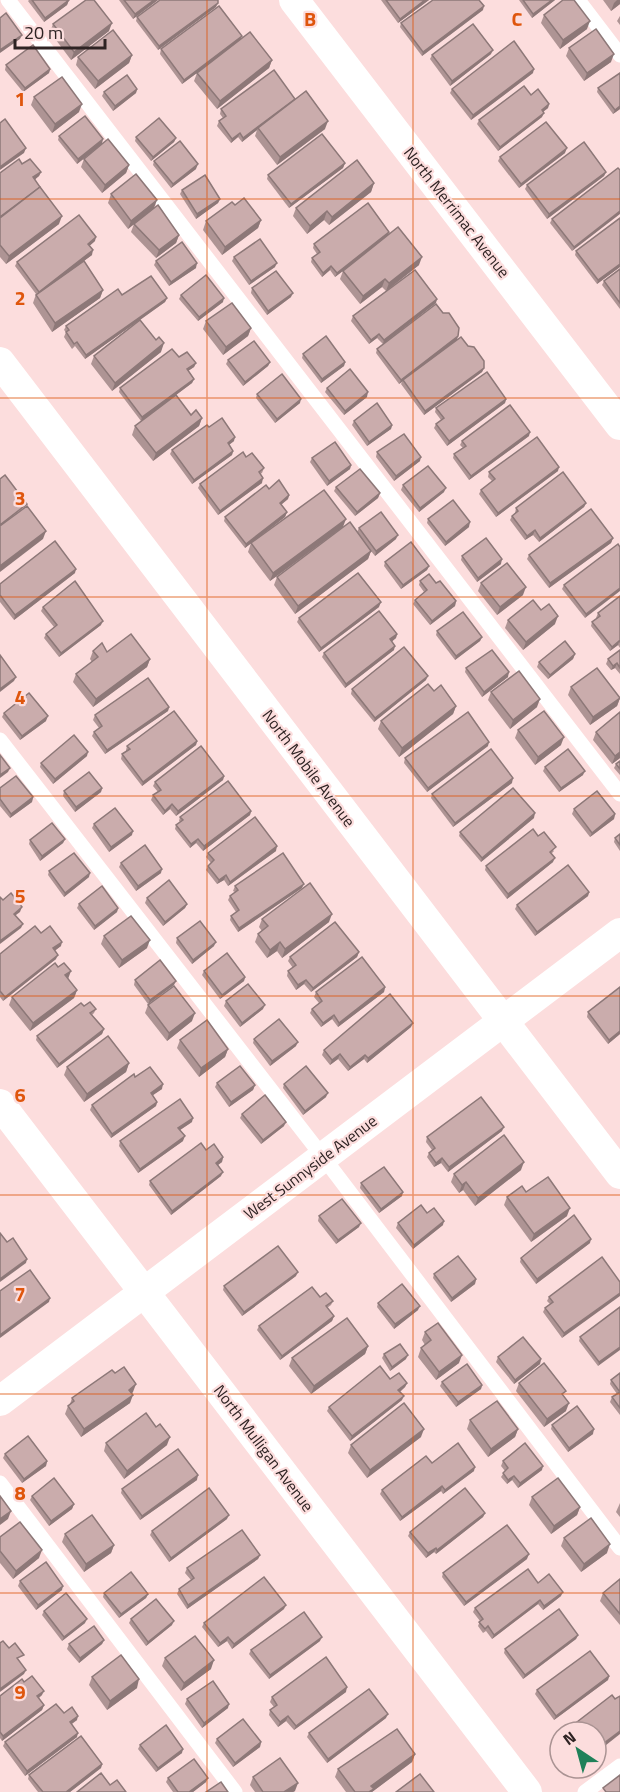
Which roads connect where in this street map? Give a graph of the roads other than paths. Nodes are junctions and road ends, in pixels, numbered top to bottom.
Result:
1 (8, 0) edge
2 (294, 0) edge
3 (578, 0) edge
4 (620, 55) edge
5 (0, 362) edge
6 (620, 425) edge
7 (0, 740) edge
8 (620, 794) edge
9 (620, 933) edge
10 (502, 1022) junction
11 (0, 1104) edge
12 (323, 1157) junction
13 (620, 1174) edge
14 (144, 1293) junction
15 (0, 1401) edge
16 (0, 1483) edge
17 (620, 1548) edge
18 (620, 1766) edge
19 (235, 1792) edge
20 (527, 1792) edge
21 (585, 1792) edge

1 - 8 lane
2 - 6 street, North Merrimac Avenue
3 - 4 lane
5 - 10 street, North Mobile Avenue
7 - 12 lane
9 - 10 street, West Sunnyside Avenue
10 - 12 street, West Sunnyside Avenue
10 - 13 street, North Mobile Avenue
11 - 14 street, North Mulligan Avenue
12 - 14 street, West Sunnyside Avenue
12 - 17 lane
14 - 15 street, West Sunnyside Avenue
14 - 20 street, North Mulligan Avenue
16 - 19 lane
18 - 21 lane

